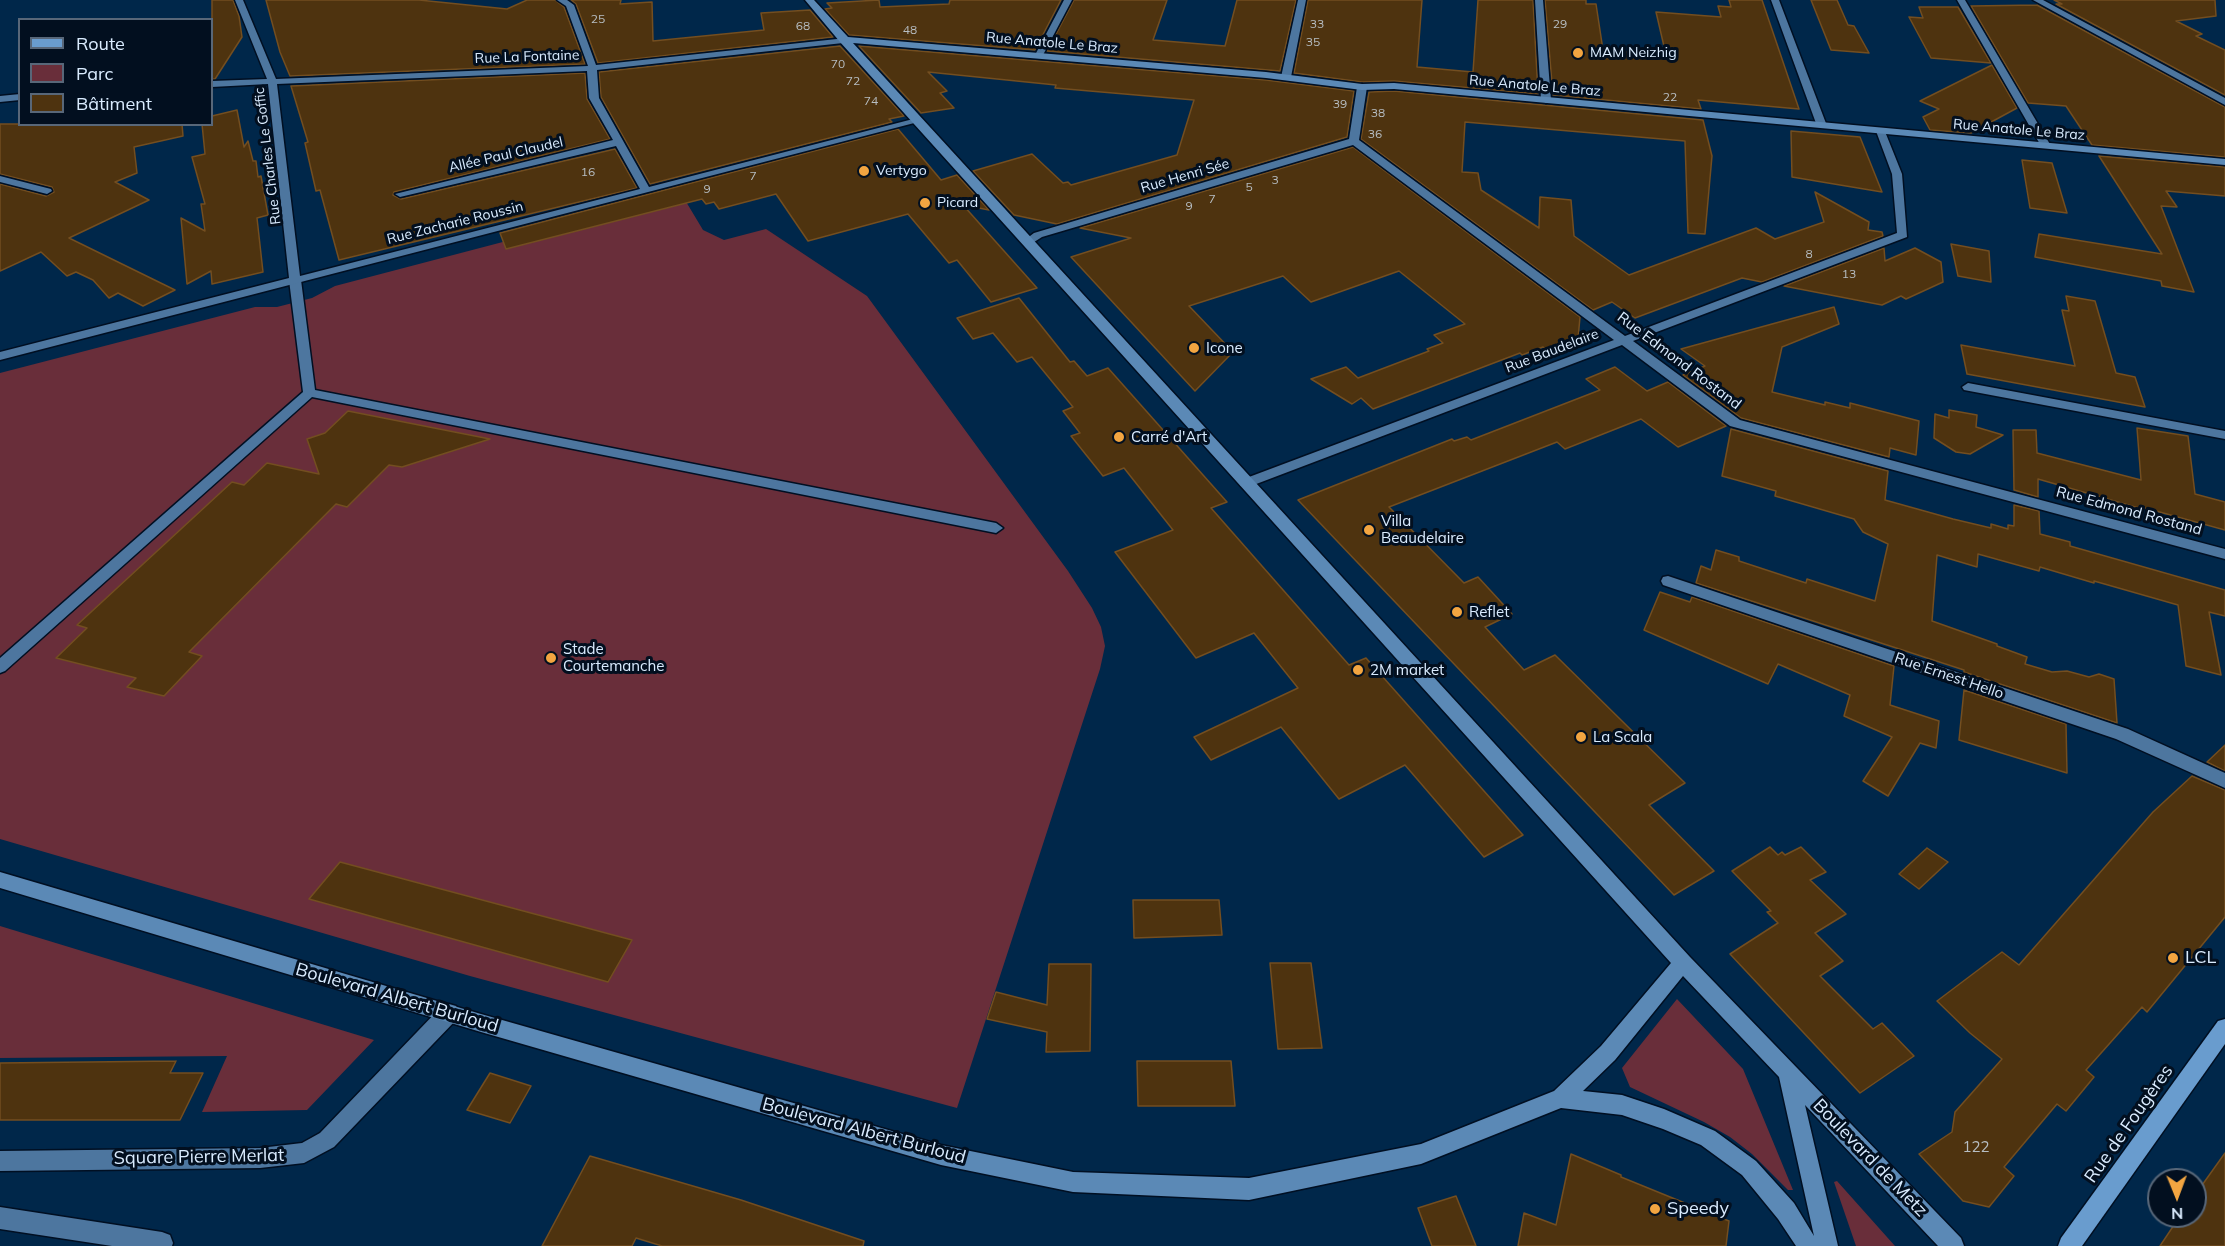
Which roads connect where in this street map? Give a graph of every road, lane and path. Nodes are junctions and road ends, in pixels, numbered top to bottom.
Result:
1 (239, 0) edge
2 (561, 0) edge
3 (809, 0) edge
4 (1068, 0) edge
5 (1302, 0) edge
6 (1539, 0) edge
7 (1775, 0) edge
8 (1961, 0) edge
9 (2037, 0) edge
10 (843, 40) junction
11 (1039, 55) junction
12 (593, 68) junction
13 (1286, 76) junction
14 (272, 80) junction
15 (213, 84) edge
16 (1362, 87) junction
17 (18, 97) edge
18 (0, 99) edge
19 (1546, 100) junction
20 (2225, 102) edge
21 (917, 121) junction
22 (1822, 126) junction
23 (1881, 131) junction
24 (1354, 141) junction
25 (618, 142) junction
26 (2046, 146) junction
27 (2225, 162) edge
28 (0, 179) edge
29 (46, 191) dead end
30 (646, 191) junction
31 (400, 194) dead end
32 (1027, 242) junction
33 (295, 280) junction
34 (1623, 341) junction
35 (0, 356) edge
36 (1968, 387) dead end
37 (309, 393) junction
38 (2225, 435) edge
39 (1246, 483) junction
40 (996, 528) dead end
41 (2225, 554) edge
42 (1668, 581) dead end
43 (0, 667) edge
44 (2225, 781) edge
45 (0, 880) edge
46 (1683, 963) junction
47 (448, 1013) junction
48 (2225, 1028) edge
49 (1787, 1070) junction
50 (1561, 1098) junction
51 (0, 1161) edge
52 (0, 1218) edge
53 (162, 1243) dead end
54 (1808, 1246) edge
55 (1827, 1246) edge
56 (1953, 1246) edge
57 (2069, 1246) edge

1 - 14 street, Rue Charles Le Goffic
2 - 12 street
3 - 10 street, Boulevard de Metz
4 - 11 street
5 - 13 street
6 - 19 street
7 - 22 street
8 - 26 street
9 - 20 street
10 - 11 street, Rue Anatole Le Braz
10 - 12 street, Rue La Fontaine
10 - 21 street, Boulevard de Metz
11 - 13 street, Rue Anatole Le Braz
12 - 14 street, Rue La Fontaine
12 - 25 street
13 - 16 street, Rue Anatole Le Braz
14 - 15 street, Rue La Fontaine
14 - 33 street, Rue Charles Le Goffic
16 - 19 street, Rue Anatole Le Braz
16 - 24 street
17 - 18 street
19 - 22 street, Rue Anatole Le Braz
21 - 30 street, Rue Zacharie Roussin
21 - 32 street, Boulevard de Metz
22 - 23 street, Rue Anatole Le Braz
23 - 26 street, Rue Anatole Le Braz
23 - 34 street, Rue Baudelaire
24 - 32 street, Rue Henri Sée
24 - 34 street, Rue Edmond Rostand
25 - 30 street
25 - 31 street, Allée Paul Claudel
26 - 27 street, Rue Anatole Le Braz
28 - 29 street
30 - 33 street, Rue Zacharie Roussin
32 - 39 street, Boulevard de Metz
33 - 35 street, Rue Zacharie Roussin
33 - 37 street, Rue Charles Le Goffic
34 - 39 street, Rue Baudelaire
34 - 41 street, Rue Edmond Rostand
36 - 38 street
37 - 40 street
37 - 43 street
39 - 46 street, Boulevard de Metz
42 - 44 street, Rue Ernest Hello
45 - 47 street, Boulevard Albert Burloud
46 - 49 street, Boulevard de Metz
46 - 50 street, Boulevard Albert Burloud
47 - 50 street, Boulevard Albert Burloud
47 - 51 street, Square Pierre Merlat
48 - 57 main road, Rue de Fougères
49 - 55 street
49 - 56 street, Boulevard de Metz
50 - 54 street
52 - 53 street

